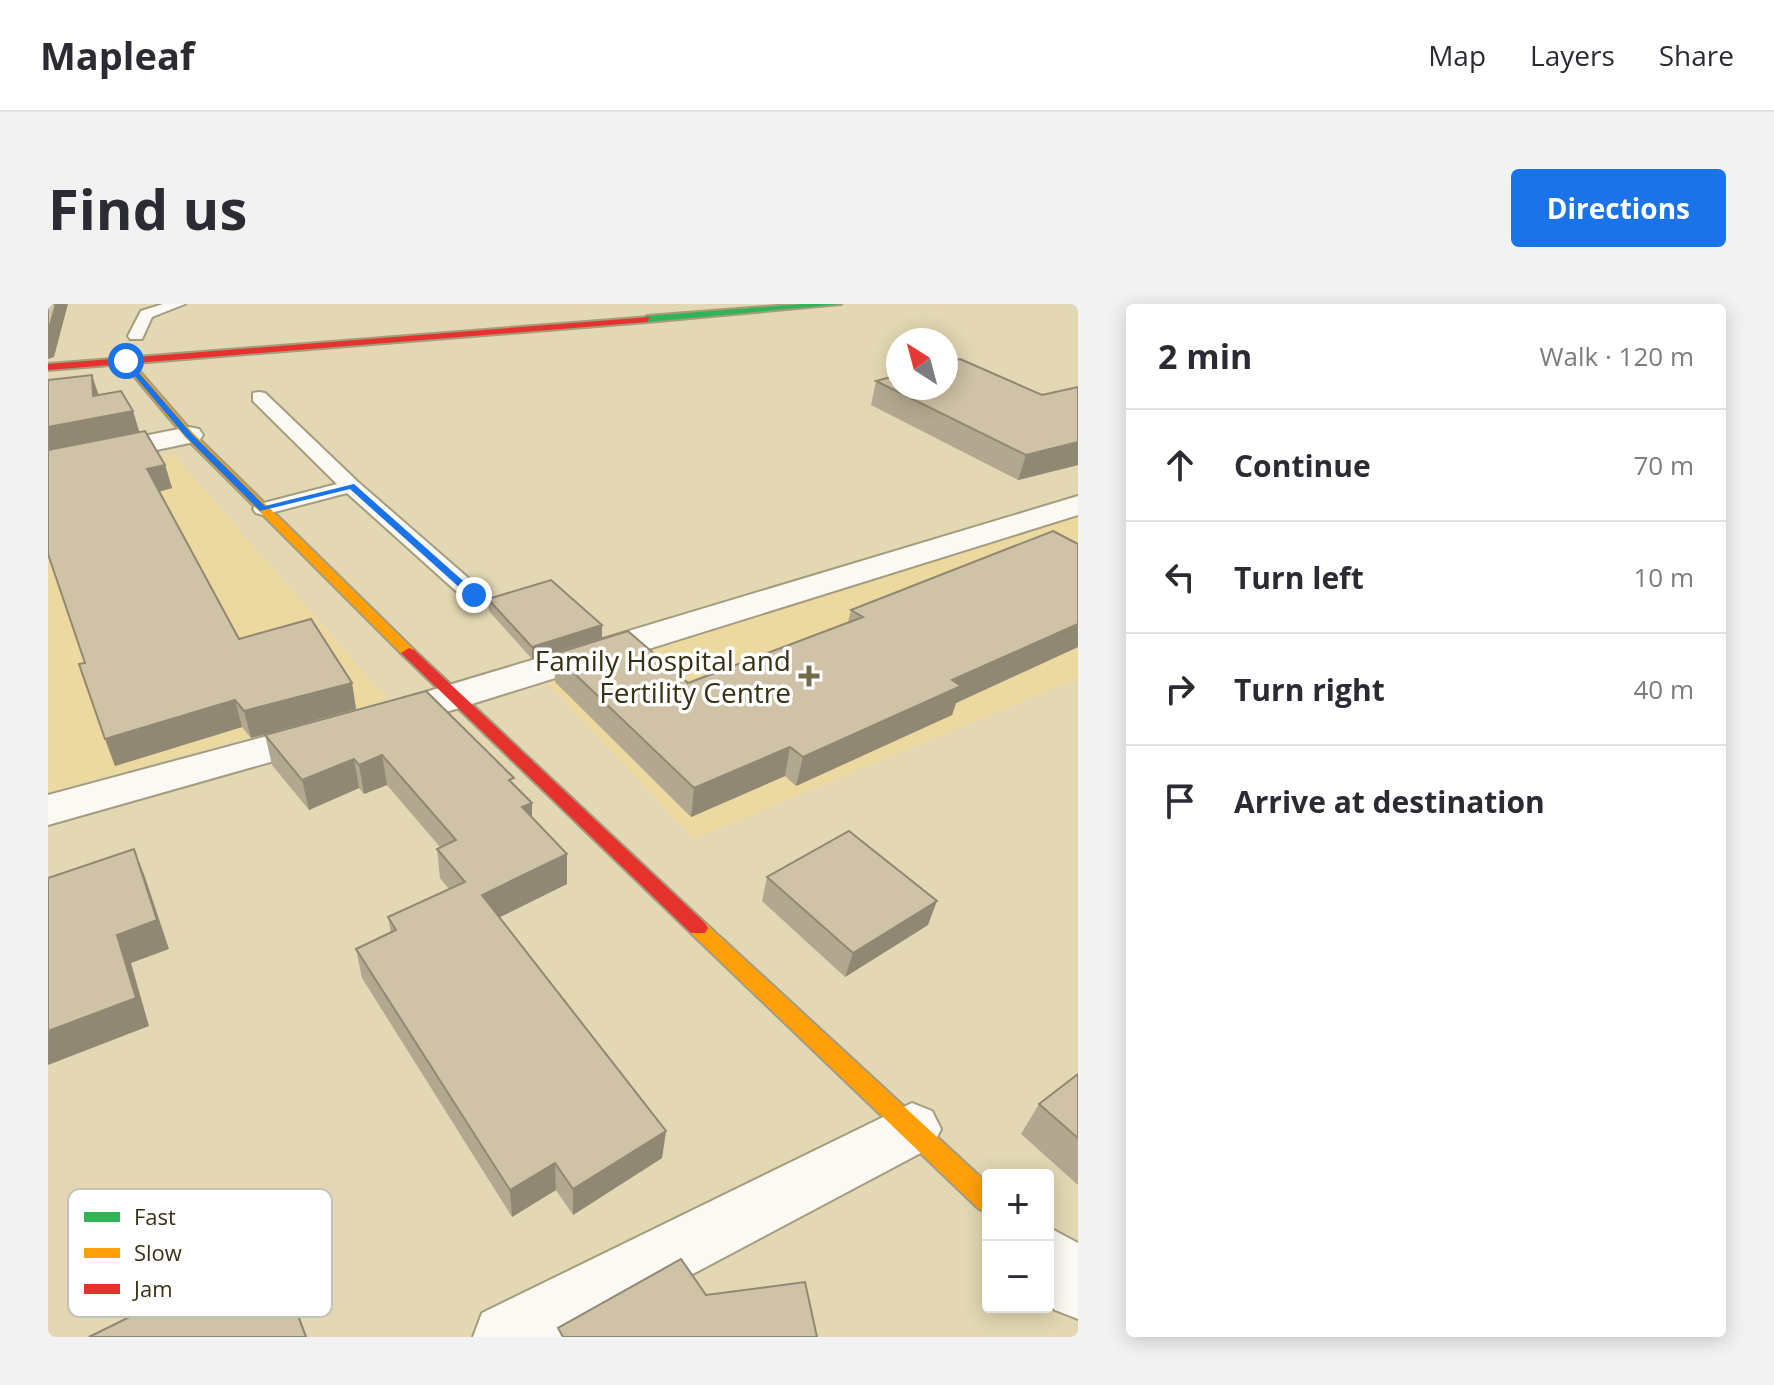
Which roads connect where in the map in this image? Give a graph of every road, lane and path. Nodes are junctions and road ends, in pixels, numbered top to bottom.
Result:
1 (178, 304) edge
2 (837, 304) edge
3 (137, 336) dead end
4 (126, 361) junction
5 (48, 367) edge
6 (259, 397) dead end
7 (189, 435) junction
8 (48, 464) edge
9 (351, 486) junction
10 (1078, 505) edge
11 (263, 509) junction
12 (474, 595) dead end
13 (454, 698) junction
14 (48, 810) edge
15 (912, 1129) junction
16 (982, 1195) edge
17 (1054, 1264) edge
18 (1078, 1287) edge
19 (506, 1337) edge

1 - 3 lane
2 - 4 main road
4 - 5 main road
4 - 7 main road
6 - 9 lane
7 - 8 street
7 - 11 main road
9 - 11 lane
9 - 12 lane
10 - 13 street
11 - 13 main road
13 - 14 street
13 - 15 main road
15 - 16 main road
15 - 19 street
17 - 18 street

